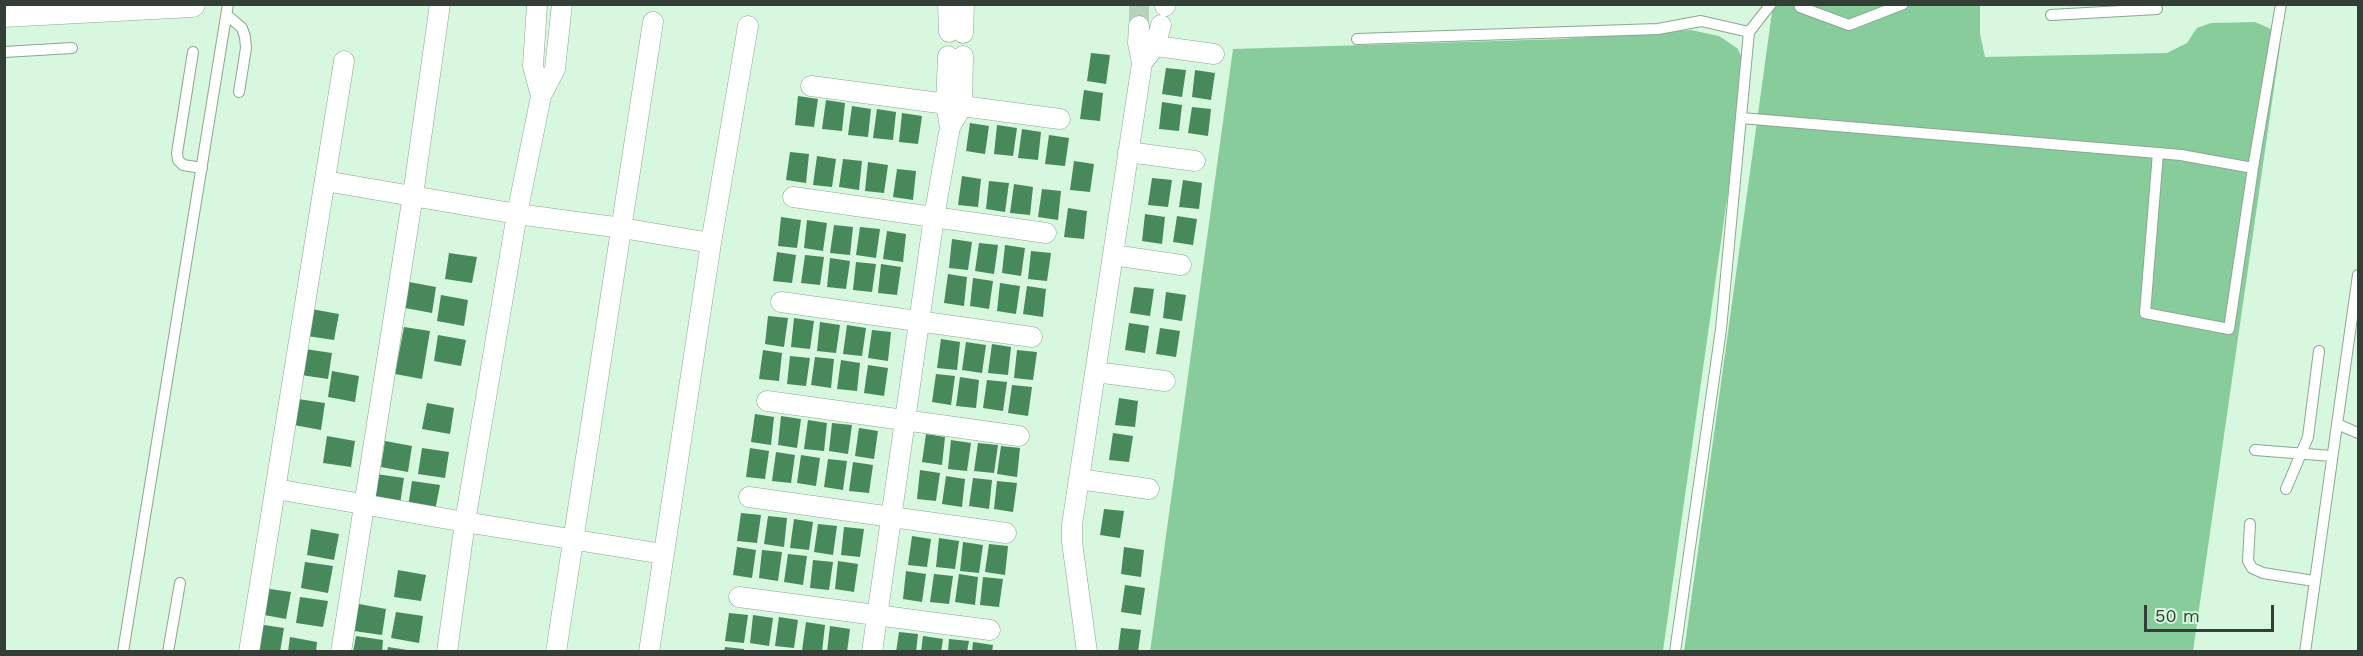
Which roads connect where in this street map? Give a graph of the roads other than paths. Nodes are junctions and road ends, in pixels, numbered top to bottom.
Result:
1 (192, 4) edge
2 (440, 4) edge
3 (537, 4) edge
4 (562, 4) edge
5 (948, 4) edge
6 (964, 4) edge
7 (1771, 4) edge
8 (1799, 4) edge
9 (1903, 4) edge
10 (2281, 4) edge
11 (138, 6) edge
12 (2109, 8) edge
13 (2157, 9) dead end
14 (227, 10) edge
15 (4, 14) edge
16 (2051, 15) dead end
17 (652, 22) dead end
18 (1161, 25) dead end
19 (748, 26) dead end
20 (1749, 33) junction
21 (1144, 38) junction
22 (1357, 39) dead end
23 (72, 48) dead end
24 (4, 52) edge
25 (193, 52) dead end
26 (1214, 54) dead end
27 (956, 56) dead end
28 (344, 61) dead end
29 (810, 86) dead end
30 (239, 92) dead end
31 (541, 96) junction
32 (954, 105) junction
33 (1741, 118) junction
34 (1060, 119) dead end
35 (1128, 152) junction
36 (2158, 153) junction
37 (1195, 161) dead end
38 (202, 168) junction
39 (2253, 168) junction
40 (325, 181) junction
41 (413, 195) junction
42 (793, 197) dead end
43 (517, 214) junction
44 (934, 217) junction
45 (622, 228) junction
46 (1046, 233) dead end
47 (711, 243) junction
48 (1113, 255) junction
49 (1181, 266) dead end
50 (2358, 275) edge
51 (781, 302) dead end
52 (919, 321) junction
53 (1032, 337) dead end
54 (2319, 351) dead end
55 (1095, 372) junction
56 (1165, 381) dead end
57 (767, 401) dead end
58 (905, 420) junction
59 (2337, 424) junction
60 (2358, 433) edge
61 (1019, 436) dead end
62 (2255, 450) dead end
63 (2303, 453) junction
64 (2332, 456) junction
65 (1079, 479) junction
66 (276, 489) junction
67 (1149, 489) dead end
68 (2286, 489) dead end
69 (749, 497) dead end
70 (365, 504) junction
71 (891, 517) junction
72 (465, 522) junction
73 (2250, 524) dead end
74 (1006, 533) dead end
75 (574, 538) junction
76 (663, 554) junction
77 (2314, 581) junction
78 (180, 583) dead end
79 (739, 597) dead end
80 (877, 616) junction
81 (990, 630) dead end
82 (123, 651) edge
83 (168, 651) edge
84 (249, 651) edge
85 (341, 651) edge
86 (447, 651) edge
87 (556, 651) edge
88 (650, 651) edge
89 (872, 651) edge
90 (1087, 651) edge
91 (1675, 651) edge
92 (2305, 651) edge

1 - 11 street
2 - 41 street
3 - 31 street
4 - 31 street
5 - 6 street
7 - 20 lane
8 - 9 lane
10 - 39 lane
11 - 15 street
12 - 13 lane
12 - 16 lane
14 - 30 lane
14 - 38 lane
17 - 45 street
18 - 21 street
19 - 47 street
20 - 22 lane
20 - 33 lane
21 - 26 street
21 - 35 street
23 - 24 lane
25 - 38 lane
27 - 32 street
28 - 40 street
29 - 32 street
31 - 43 street
32 - 34 street
32 - 44 street
33 - 36 lane
33 - 91 lane
35 - 37 street
35 - 48 street
36 - 39 lane
36 - 39 lane
38 - 82 lane
40 - 41 street
40 - 66 street
41 - 43 street
41 - 70 street
42 - 44 street
43 - 45 street
43 - 72 street
44 - 46 street
44 - 52 street
45 - 47 street
45 - 75 street
47 - 76 street
48 - 49 street
48 - 55 street
50 - 59 lane
51 - 52 street
52 - 53 street
52 - 58 street
54 - 63 lane
55 - 56 street
55 - 65 street
57 - 58 street
58 - 61 street
58 - 71 street
59 - 60 lane
59 - 64 lane
62 - 63 lane
63 - 64 lane
63 - 68 lane
64 - 77 lane
65 - 67 street
65 - 90 street
66 - 70 street
66 - 84 street
69 - 71 street
70 - 72 street
70 - 85 street
71 - 74 street
71 - 80 street
72 - 75 street
72 - 86 street
73 - 77 lane
75 - 76 street
75 - 87 street
76 - 88 street
77 - 92 lane
78 - 83 lane
79 - 80 street
80 - 81 street
80 - 89 street

